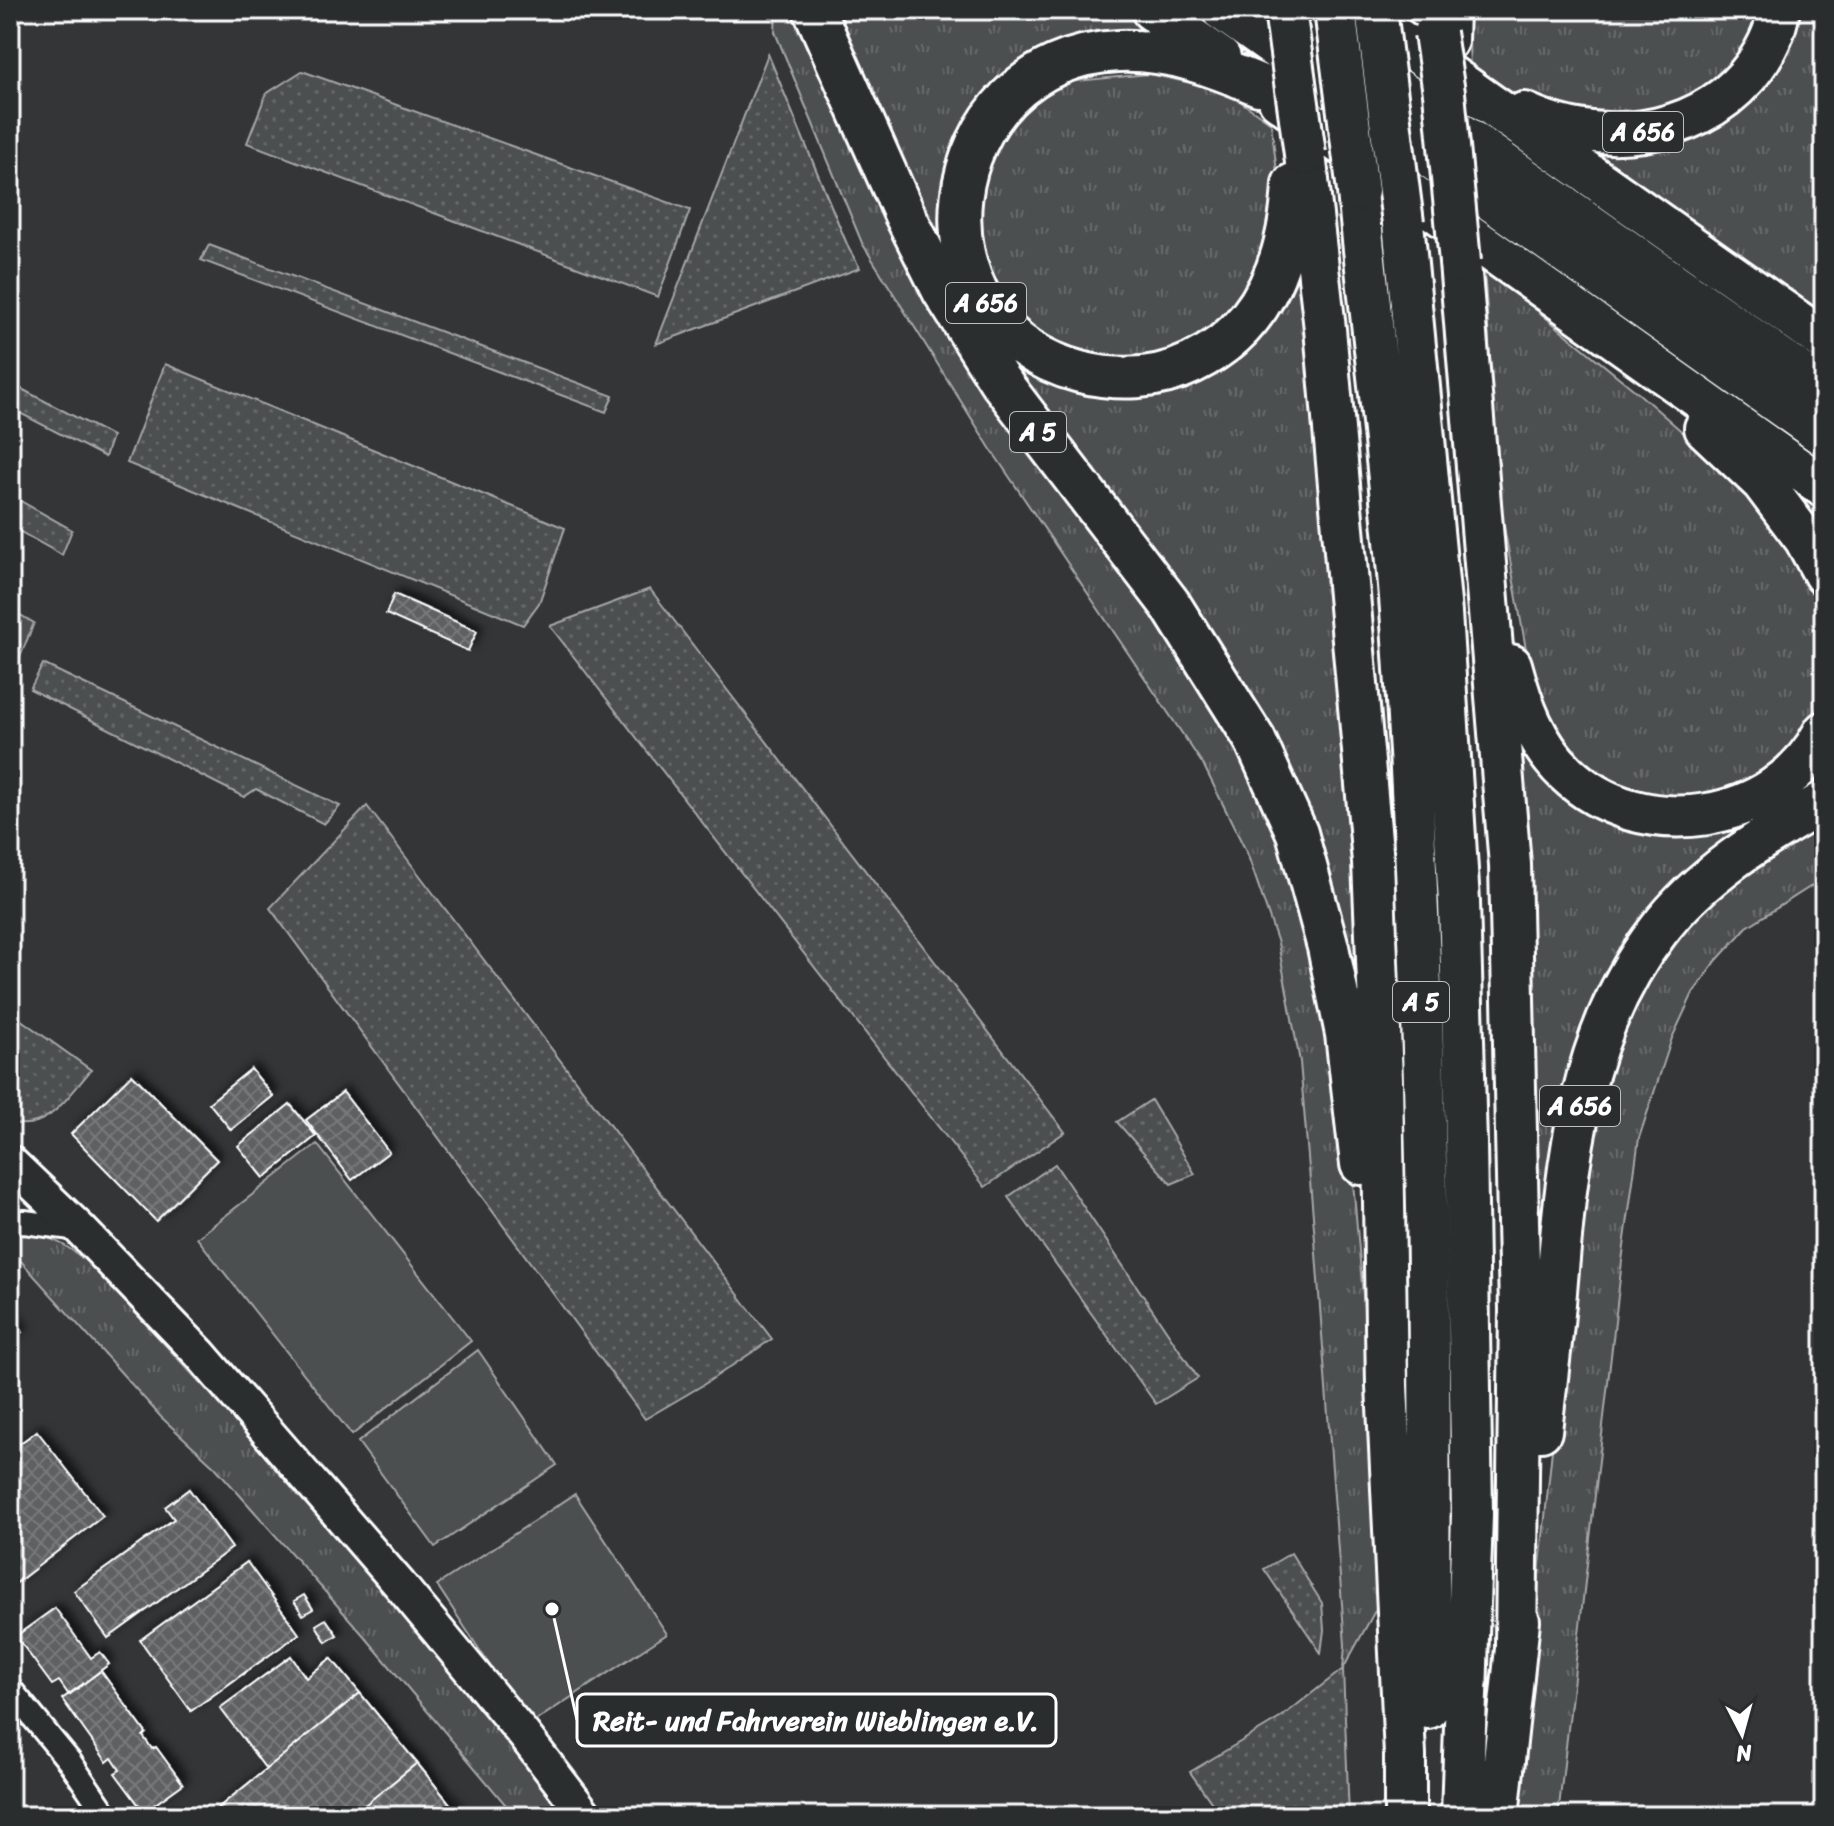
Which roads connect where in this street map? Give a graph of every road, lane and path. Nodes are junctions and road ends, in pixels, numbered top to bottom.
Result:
1 (814, 10) edge
2 (1152, 10) edge
3 (1222, 10) edge
4 (1285, 10) edge
5 (1335, 10) edge
6 (1357, 10) edge
7 (1376, 10) edge
8 (1779, 10) edge
9 (1441, 24) edge
10 (1451, 88) junction
11 (1277, 90) junction
12 (1298, 149) junction
13 (1595, 325) junction
14 (1824, 340) edge
15 (1824, 389) edge
16 (1824, 436) edge
17 (1824, 487) edge
18 (1484, 537) junction
19 (1824, 574) edge
20 (1824, 732) edge
21 (1824, 802) edge
22 (12, 1172) edge
23 (10, 1223) edge
24 (80, 1229) junction
25 (1387, 1386) junction
26 (1516, 1646) junction
27 (10, 1689) edge
28 (107, 1816) edge
29 (586, 1816) edge
30 (1405, 1816) edge
31 (1425, 1816) edge
32 (1462, 1816) edge
33 (1498, 1816) edge

1 - 25 highway, A 5
2 - 11 highway
3 - 16 highway
4 - 11 highway, bridge
4 - 15 highway
5 - 31 highway, A 5, bridge
6 - 10 highway
7 - 32 highway, A 5, bridge
8 - 10 highway, A 656
9 - 10 highway, bridge
10 - 14 highway
10 - 18 highway, bridge
11 - 12 highway, bridge
11 - 12 highway, A 656
11 - 13 highway
12 - 25 highway, A 5
13 - 17 highway
13 - 19 highway
18 - 20 highway
18 - 26 highway
21 - 26 highway, A 656
22 - 24 main road
23 - 24 street
24 - 29 main road
25 - 30 highway, A 5
26 - 33 highway
27 - 28 street

